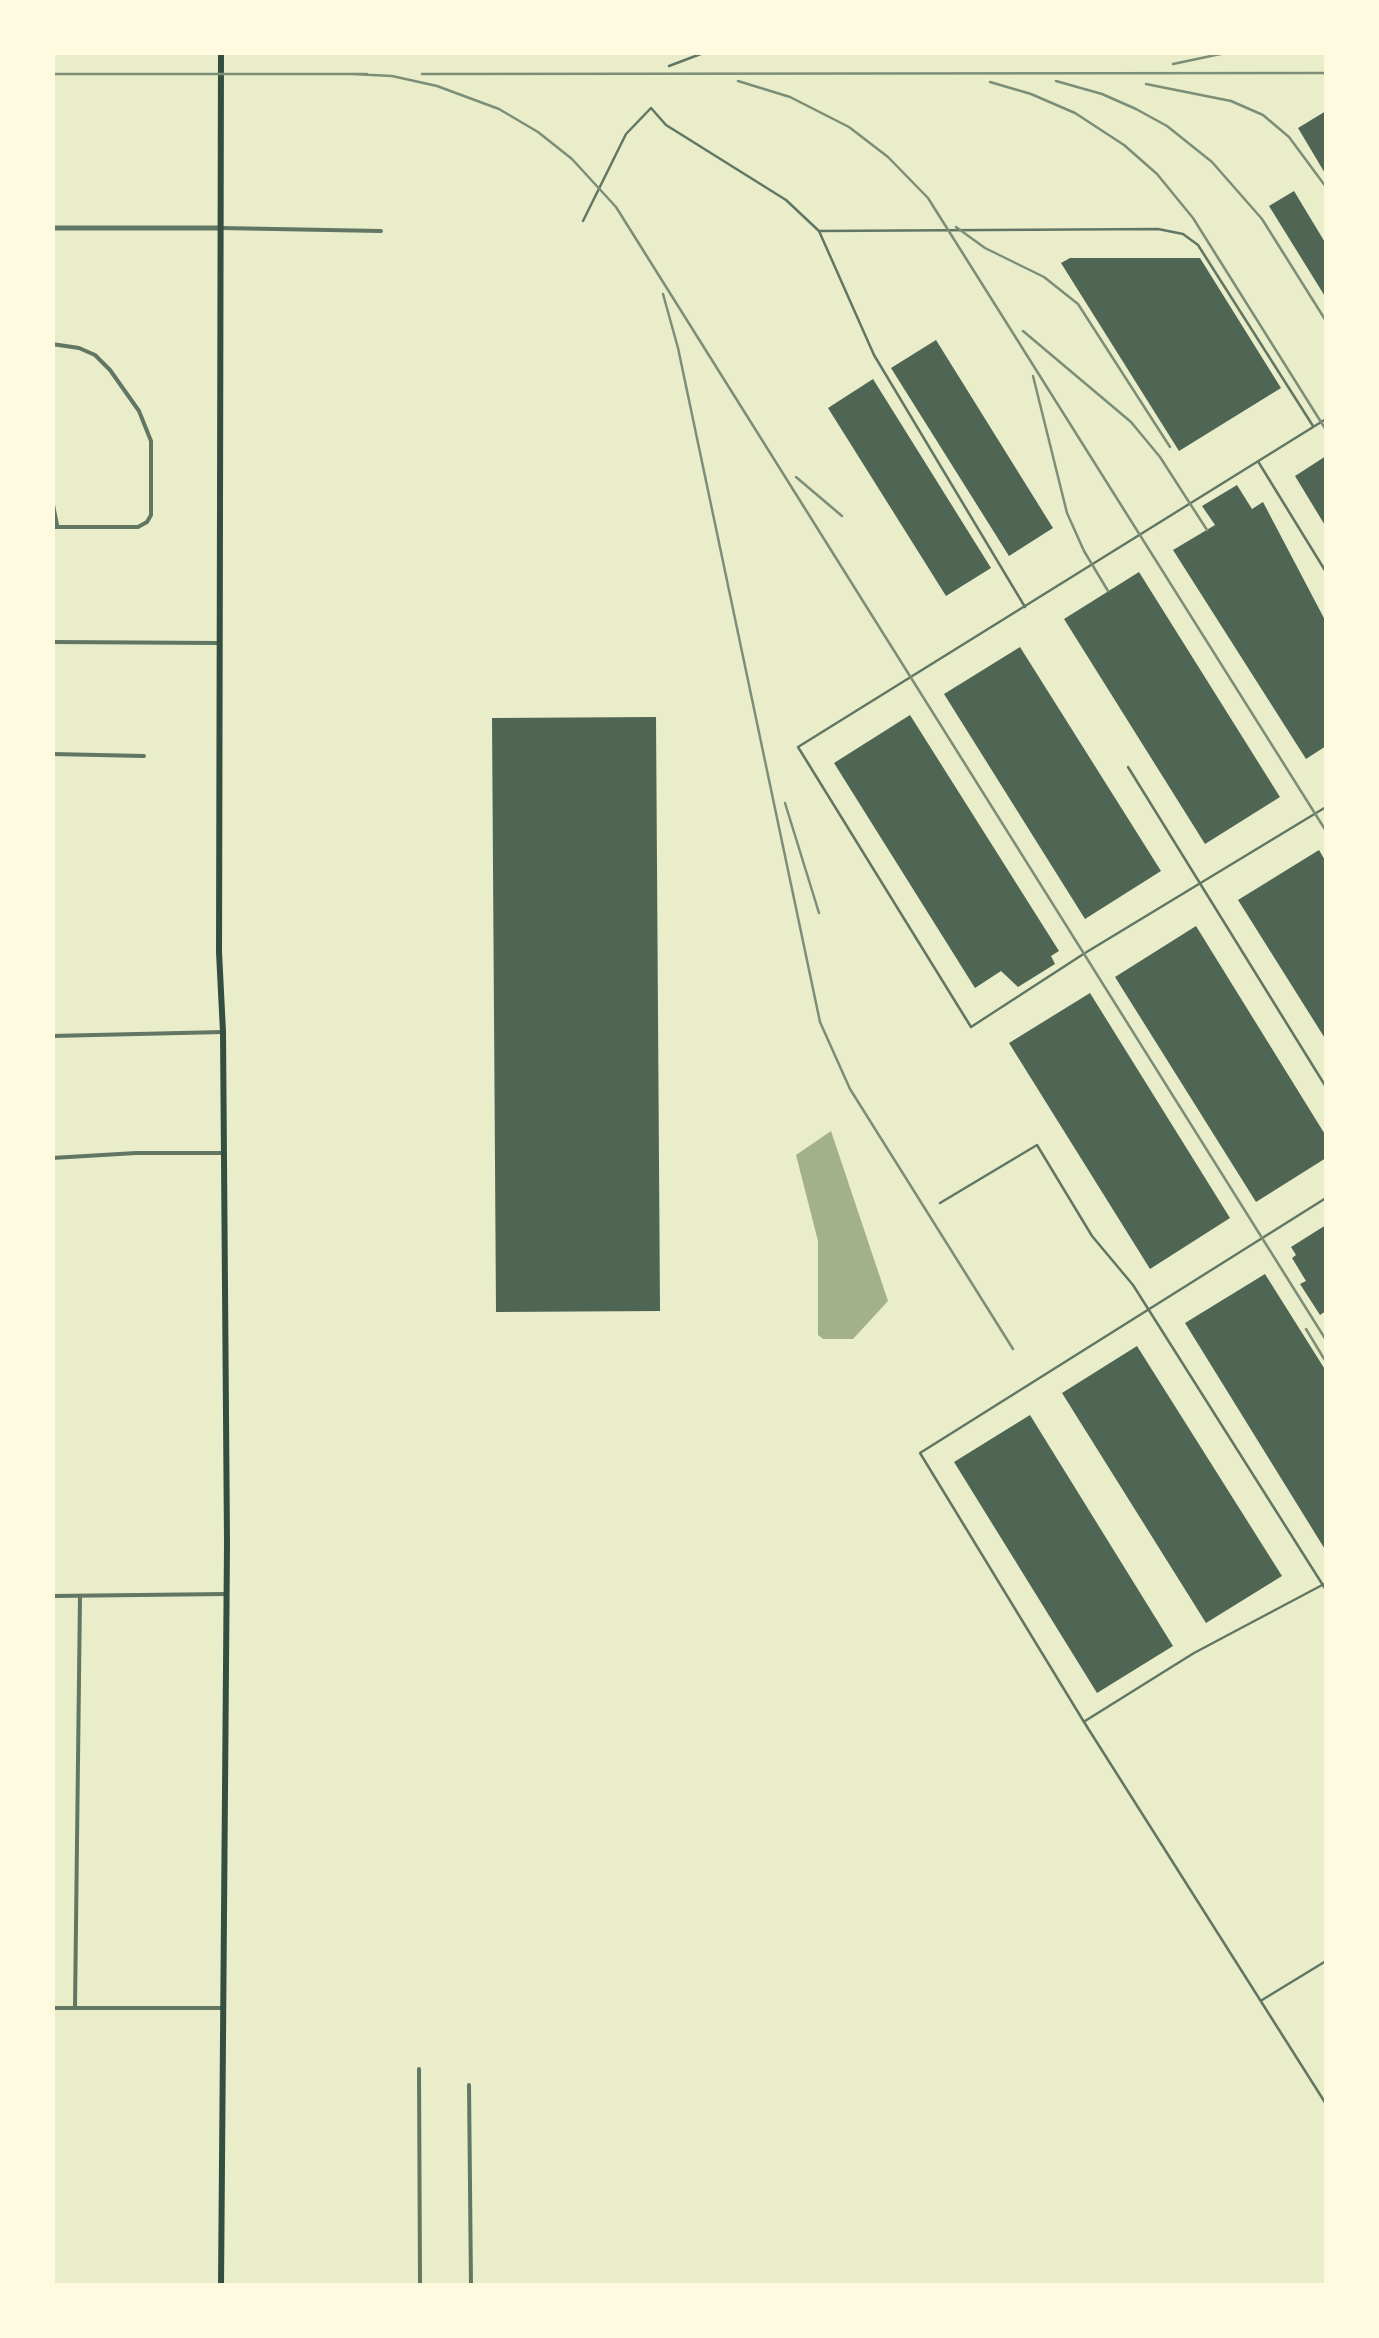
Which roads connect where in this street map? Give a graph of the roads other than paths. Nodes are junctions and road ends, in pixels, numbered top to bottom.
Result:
1 (222, 52) edge
2 (706, 52) edge
3 (669, 66) dead end
4 (583, 221) dead end
5 (52, 228) edge
6 (221, 228) junction
7 (381, 231) dead end
8 (819, 231) junction
9 (52, 344) edge
10 (1326, 419) edge
11 (1313, 427) junction
12 (1258, 462) junction
13 (52, 500) edge
14 (55, 526) edge
15 (1326, 572) edge
16 (1026, 608) junction
17 (52, 642) edge
18 (220, 642) junction
19 (52, 754) edge
20 (144, 756) dead end
21 (1128, 767) dead end
22 (1326, 807) edge
23 (1200, 885) junction
24 (223, 1032) junction
25 (52, 1036) edge
26 (1326, 1087) edge
27 (224, 1153) junction
28 (52, 1158) edge
29 (1326, 1198) edge
30 (940, 1203) dead end
31 (1148, 1310) junction
32 (1325, 1584) edge
33 (1326, 1590) edge
34 (226, 1594) junction
35 (52, 1596) edge
36 (80, 1596) junction
37 (1084, 1722) junction
38 (1326, 1961) edge
39 (1261, 2001) junction
40 (75, 2007) junction
41 (52, 2008) edge
42 (225, 2008) junction
43 (419, 2070) dead end
44 (469, 2085) dead end
45 (1326, 2104) edge
46 (221, 2286) edge
47 (420, 2286) edge
48 (471, 2286) edge

1 - 6 main road
2 - 3 lane
4 - 8 lane
5 - 6 street
6 - 7 street
6 - 18 main road
8 - 11 lane
8 - 16 lane
9 - 14 street
10 - 11 lane
11 - 12 lane
12 - 15 lane
12 - 16 lane
13 - 14 street
16 - 23 lane
17 - 18 street
18 - 24 main road
19 - 20 street
21 - 23 lane
22 - 23 lane
23 - 26 lane
24 - 25 street
24 - 27 main road
27 - 28 street
27 - 34 main road
29 - 31 lane
30 - 31 lane
31 - 32 lane
31 - 37 lane
32 - 33 lane
32 - 37 lane
34 - 36 street
34 - 42 main road
35 - 36 street
36 - 40 street
37 - 39 lane
38 - 39 lane
39 - 45 lane
40 - 41 street
40 - 42 street
42 - 46 main road
43 - 47 street
44 - 48 street

